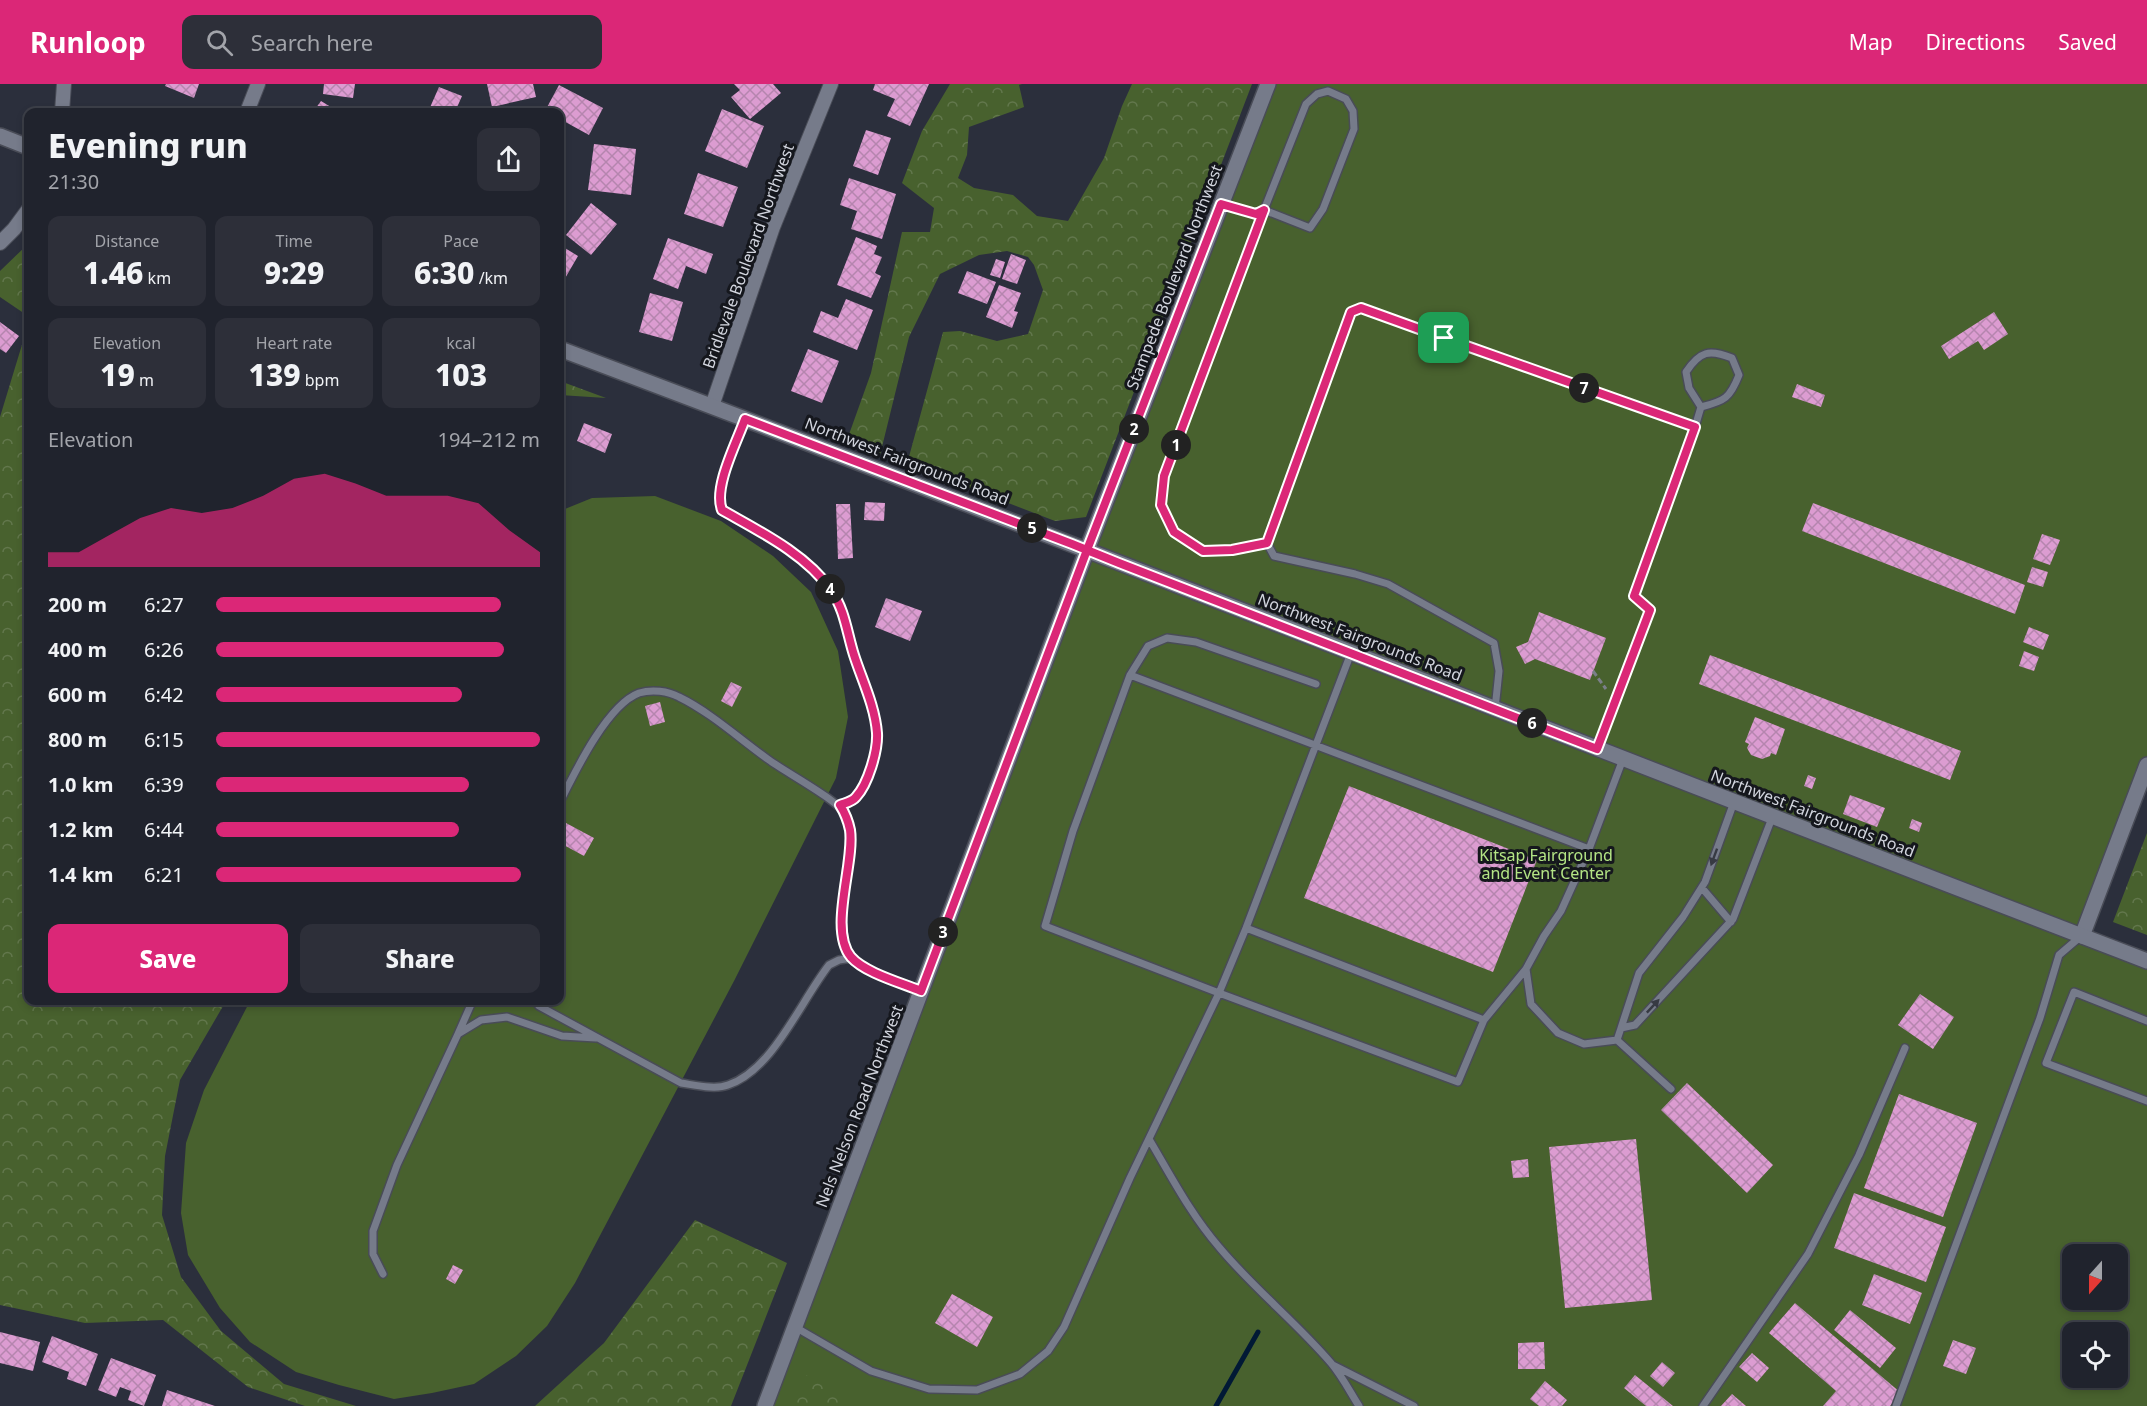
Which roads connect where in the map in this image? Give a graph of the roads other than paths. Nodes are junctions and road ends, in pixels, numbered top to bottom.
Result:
1 (64, 84) edge
2 (258, 84) edge
3 (831, 84) edge
4 (1268, 84) edge
5 (62, 108) edge
6 (249, 108) edge
7 (0, 136) edge
8 (24, 145) edge
9 (1221, 204) junction
10 (1264, 210) junction
11 (24, 215) edge
12 (0, 243) edge
13 (564, 350) edge
14 (712, 406) junction
15 (1701, 407) junction
16 (745, 419) junction
17 (1695, 427) junction
18 (1267, 543) junction
19 (1087, 550) junction
20 (1351, 653) junction
21 (1130, 675) junction
22 (1316, 684) dead end
23 (1494, 709) junction
24 (1316, 745) junction
25 (1597, 749) junction
26 (1623, 759) junction
27 (2147, 765) edge
28 (564, 794) edge
29 (1734, 802) junction
30 (840, 805) junction
31 (1772, 817) junction
32 (1589, 849) junction
33 (1702, 888) junction
34 (1731, 922) junction
35 (1246, 928) junction
36 (2082, 936) junction
37 (852, 957) junction
38 (2147, 961) edge
39 (1526, 969) junction
40 (921, 991) junction
41 (1219, 993) junction
42 (470, 1005) edge
43 (539, 1005) edge
44 (1484, 1020) junction
45 (2147, 1021) edge
46 (1621, 1028) junction
47 (458, 1034) junction
48 (596, 1038) junction
49 (1617, 1040) junction
50 (1905, 1048) dead end
51 (1671, 1089) dead end
52 (2147, 1101) edge
53 (1149, 1139) junction
54 (382, 1274) dead end
55 (795, 1327) junction
56 (1333, 1365) junction
57 (765, 1406) edge
58 (1359, 1406) edge
59 (1414, 1406) edge
60 (1703, 1406) edge
61 (1896, 1406) edge

1 - 5 street
2 - 6 street
3 - 14 street, Bridlevale Boulevard Northwest
4 - 9 main road, Stampede Boulevard Northwest
7 - 8 main road
9 - 10 lane
9 - 19 main road, Stampede Boulevard Northwest
10 - 10 lane
10 - 18 lane
11 - 12 street
13 - 14 main road, Northwest Fairgrounds Road
14 - 16 main road, Northwest Fairgrounds Road
15 - 15 lane
15 - 17 lane
16 - 19 main road, Northwest Fairgrounds Road
16 - 30 lane
17 - 18 lane
17 - 25 lane
18 - 23 lane
19 - 20 main road, Northwest Fairgrounds Road
19 - 40 main road, Nels Nelson Road Northwest
20 - 23 main road, Northwest Fairgrounds Road
20 - 24 lane
21 - 22 lane
21 - 24 lane
21 - 41 lane
23 - 25 main road, Northwest Fairgrounds Road
24 - 32 lane
24 - 35 lane
25 - 26 main road, Northwest Fairgrounds Road
26 - 29 main road, Northwest Fairgrounds Road
26 - 32 lane
27 - 36 main road
28 - 30 lane
29 - 31 main road, Northwest Fairgrounds Road
29 -> 33 lane
30 - 37 lane
31 - 34 lane
31 - 36 main road, Northwest Fairgrounds Road
32 - 39 lane
33 - 34 lane
33 - 46 lane
46 -> 34 lane
35 - 41 lane
35 - 44 lane
36 - 38 main road, Northwest Fairgrounds Road
36 - 61 lane
37 - 40 lane
37 - 48 lane
39 - 44 lane
39 - 49 lane
40 - 55 main road, Nels Nelson Road Northwest
41 - 44 lane
41 - 53 lane
42 - 47 lane
43 - 48 lane
45 - 52 lane
46 - 49 lane
47 - 48 lane
47 - 54 lane
49 - 51 lane
50 - 60 lane
53 - 55 lane
53 - 56 lane
55 - 57 main road, Nels Nelson Road Northwest
56 - 58 lane
56 - 59 lane

